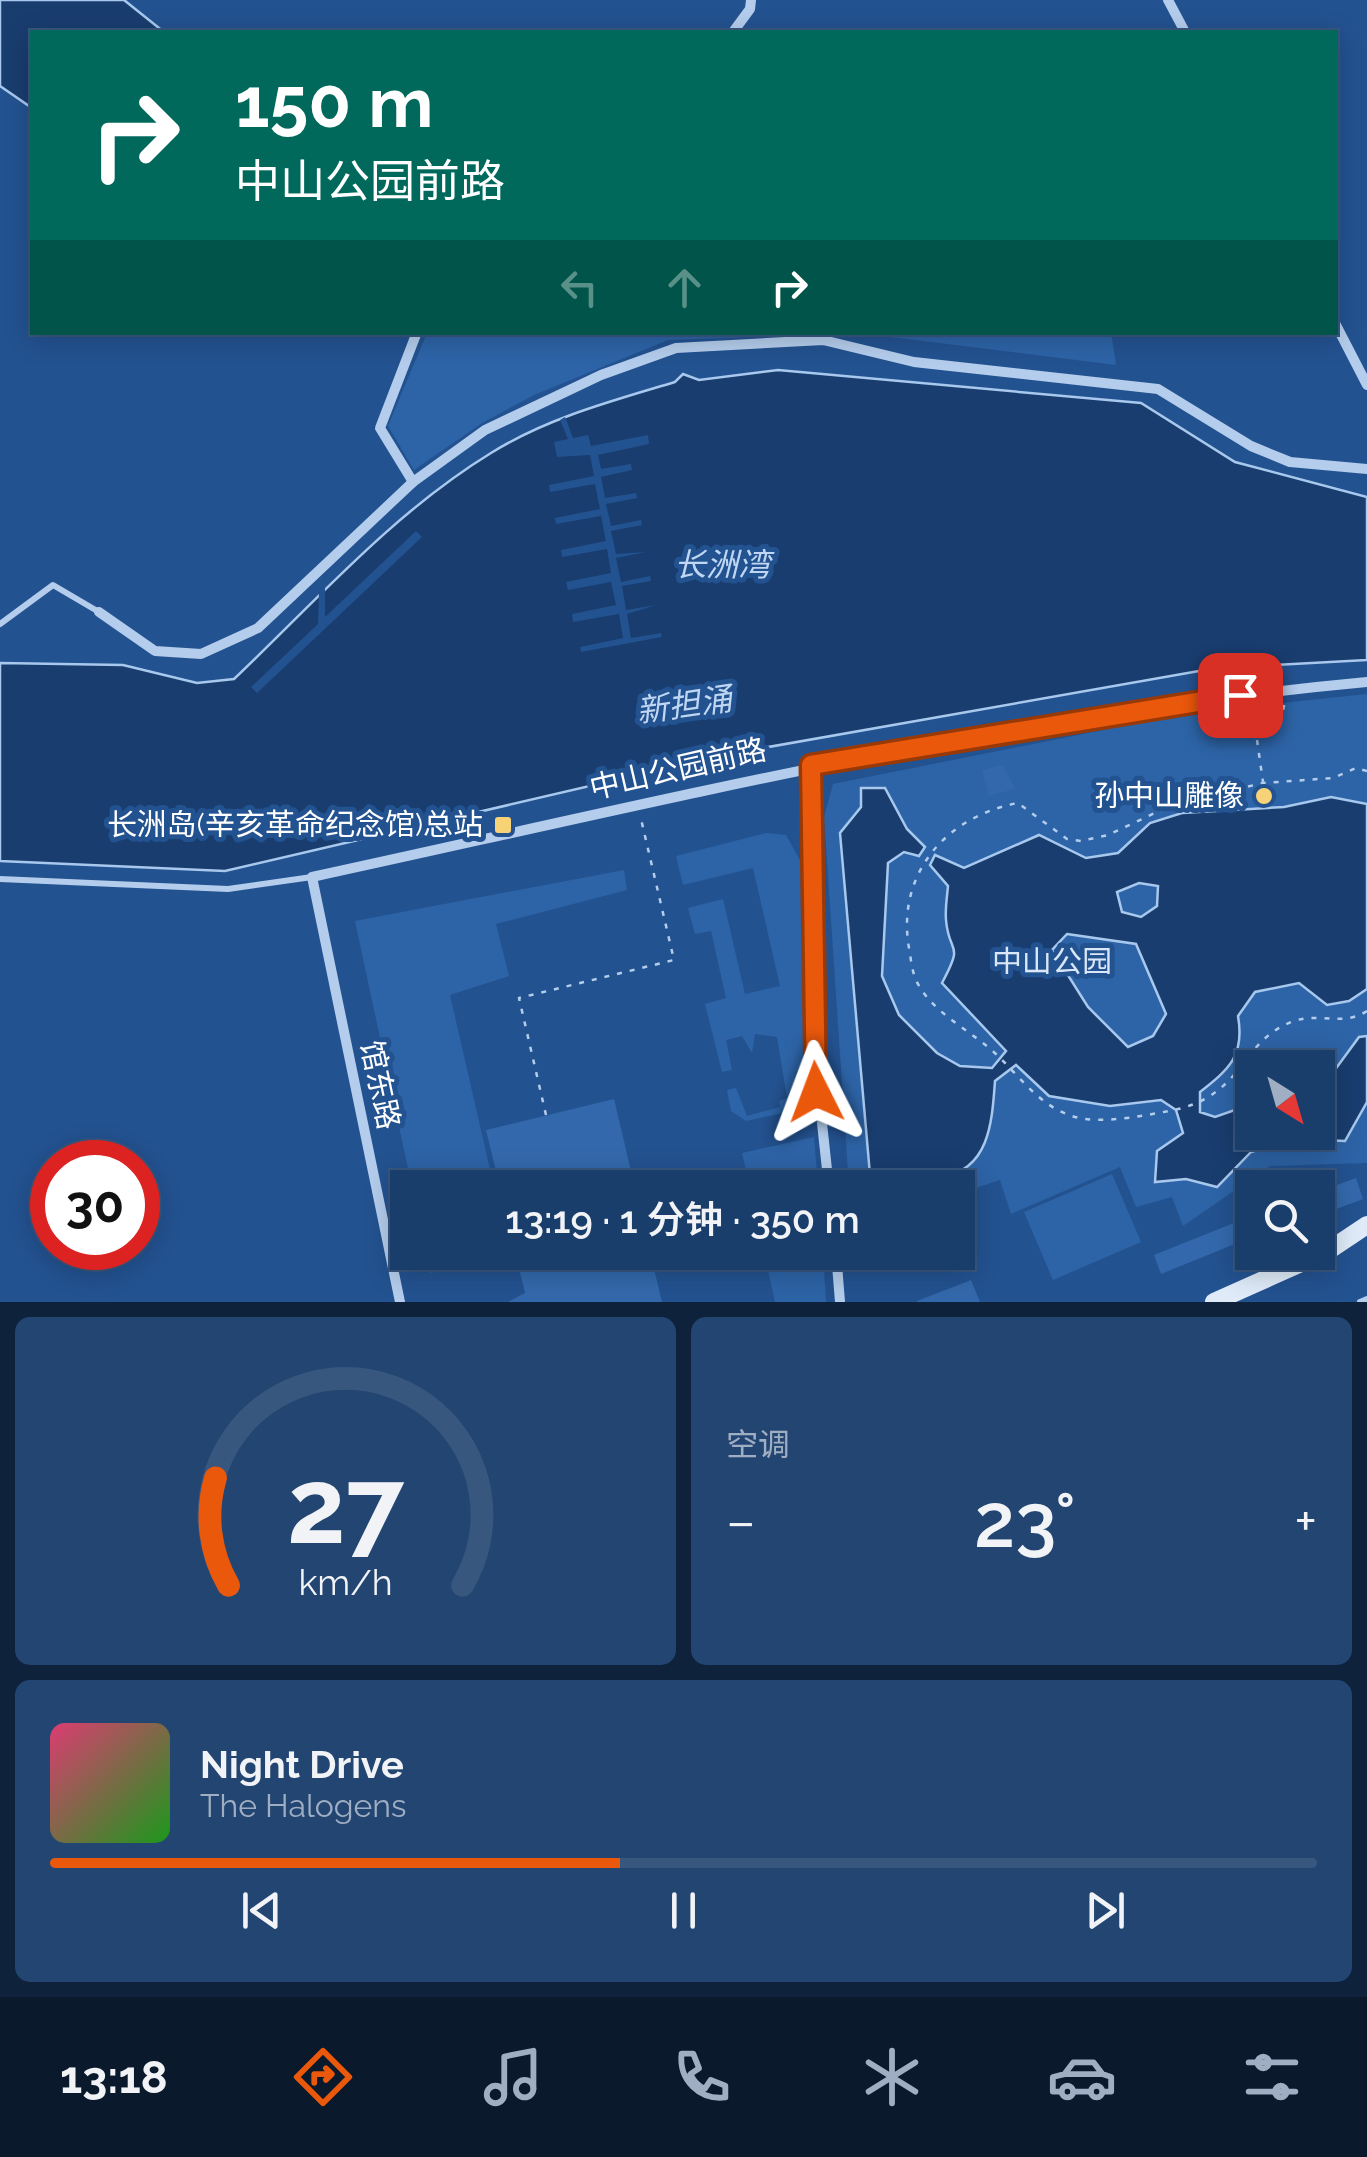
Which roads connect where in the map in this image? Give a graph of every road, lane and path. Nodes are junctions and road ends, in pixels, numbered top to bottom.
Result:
1 (751, 0) edge
2 (1168, 0) edge
3 (734, 30) edge
4 (1184, 30) edge
5 (1338, 330) edge
6 (416, 335) edge
7 (1367, 386) edge
8 (1367, 469) edge
9 (413, 482) junction
10 (98, 612) joint
11 (0, 624) edge
12 (1367, 682) edge
13 (1284, 690) junction
14 (1217, 698) junction
15 (1257, 738) junction
16 (811, 765) junction
17 (1367, 771) edge
18 (1263, 784) junction
19 (638, 803) junction
20 (312, 878) junction
21 (0, 879) edge
22 (1367, 1011) edge
23 (546, 1115) dead end
24 (826, 1170) edge
25 (1367, 1224) edge
26 (837, 1270) edge
27 (1367, 1299) edge
28 (400, 1302) edge
29 (840, 1302) edge
30 (1214, 1302) edge
31 (1360, 1302) edge

1 - 3 street
2 - 4 street
5 - 7 street
6 - 9 street
8 - 9 street
9 - 10 street
10 - 11 lane
12 - 13 street, 中山公园前路
13 - 14 street, 中山公园前路
13 - 15 path
14 - 15 path
14 - 16 street, 中山公园前路
15 - 18 path
16 - 19 street, 中山公园前路
16 - 24 street
17 - 18 path
18 - 22 path
19 - 20 street, 中山公园前路
19 - 23 path
20 - 21 lane, 中山公园前路
20 - 28 street, 馆东路
25 - 30 main road
26 - 29 street
27 - 31 lane

